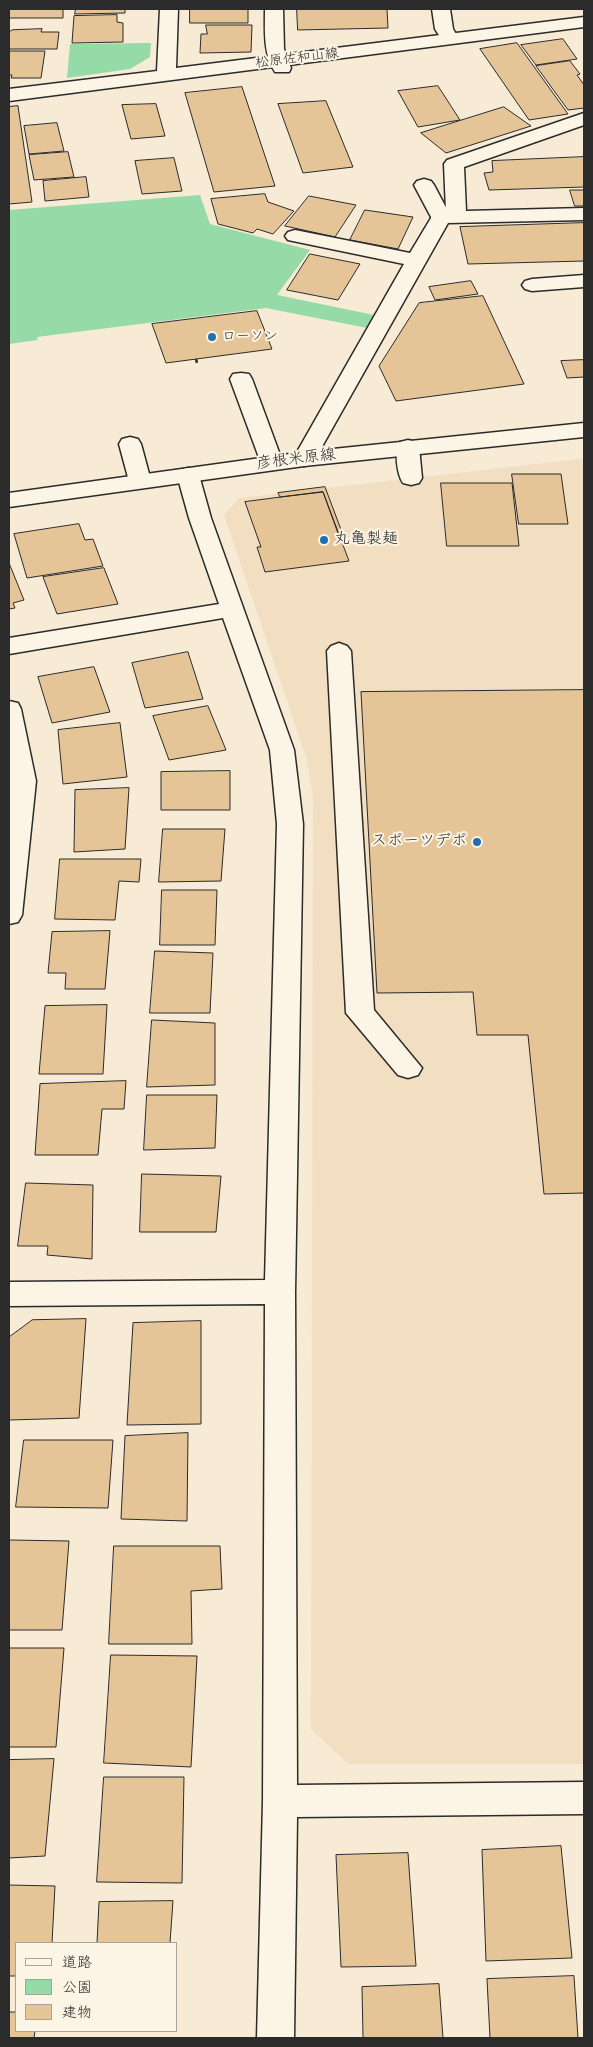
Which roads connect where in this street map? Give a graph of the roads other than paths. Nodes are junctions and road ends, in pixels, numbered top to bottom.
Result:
1 (169, 9) edge
2 (274, 9) edge
3 (441, 9) edge
4 (584, 22) edge
5 (450, 39) junction
6 (280, 64) junction
7 (166, 75) junction
8 (9, 95) edge
9 (584, 119) edge
10 (424, 185) dead end
11 (584, 214) edge
12 (449, 217) junction
13 (295, 236) dead end
14 (418, 261) junction
15 (584, 281) edge
16 (532, 285) dead end
17 (241, 379) dead end
18 (584, 430) edge
19 (130, 444) dead end
20 (408, 447) junction
21 (304, 459) junction
22 (272, 463) junction
23 (188, 474) junction
24 (411, 478) dead end
25 (140, 481) junction
26 (9, 500) edge
27 (232, 609) junction
28 (9, 646) edge
29 (339, 651) dead end
30 (9, 709) edge
31 (9, 915) edge
32 (408, 1068) dead end
33 (280, 1292) junction
34 (9, 1294) edge
35 (584, 1798) edge
36 (280, 1801) junction
37 (276, 2038) edge

1 - 7 street
2 - 6 street
3 - 5 street
4 - 5 street, 松原佐和山線
5 - 6 street, 松原佐和山線
6 - 7 street, 松原佐和山線
7 - 8 street, 松原佐和山線
9 - 12 street
10 - 12 street
11 - 12 street
12 - 14 street
13 - 14 street
14 - 21 street
15 - 16 street
17 - 22 street
18 - 20 street, 彦根米原線
19 - 25 street
20 - 21 street, 彦根米原線
20 - 24 street
21 - 22 street, 彦根米原線
22 - 23 street, 彦根米原線
23 - 25 street, 彦根米原線
23 - 27 street
25 - 26 street, 彦根米原線
27 - 28 street
27 - 33 street
29 - 32 street
30 - 31 street
33 - 34 street
33 - 36 street
35 - 36 street
36 - 37 street

